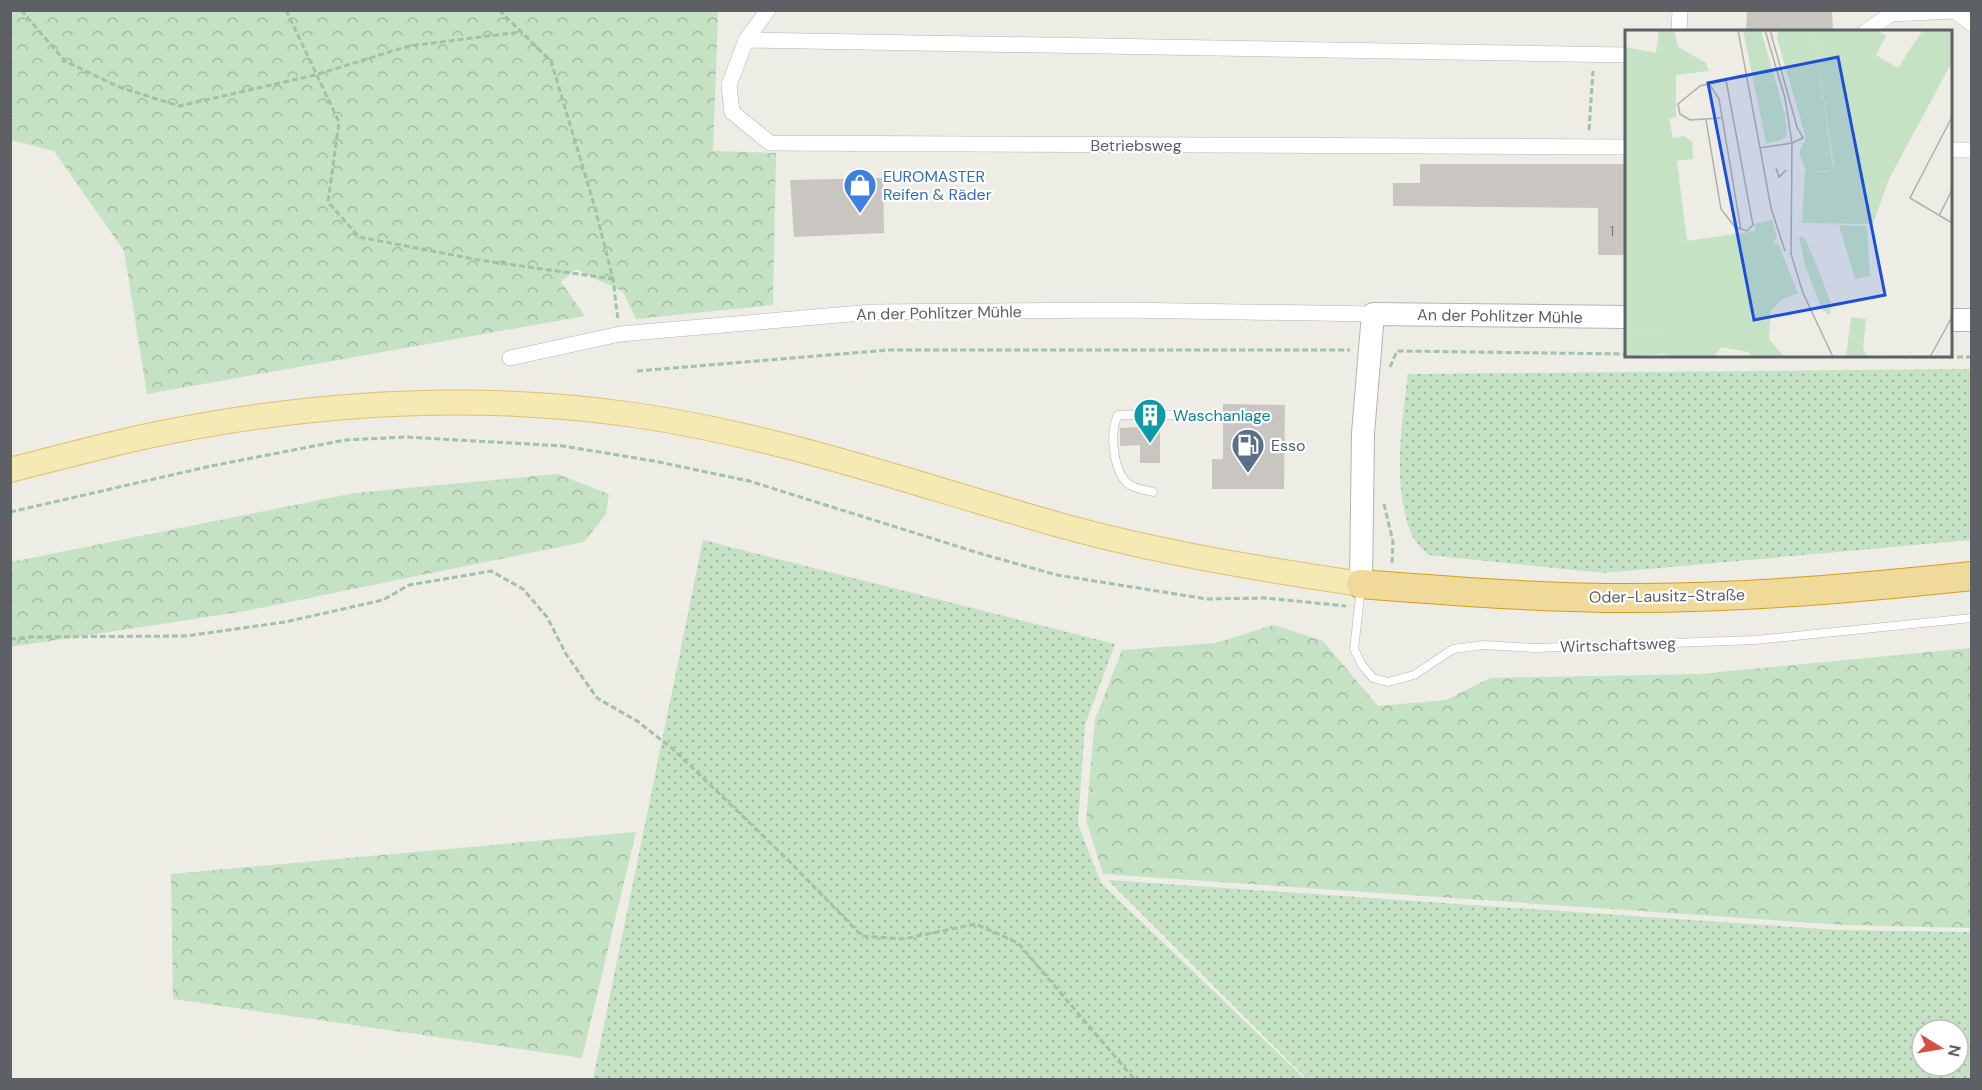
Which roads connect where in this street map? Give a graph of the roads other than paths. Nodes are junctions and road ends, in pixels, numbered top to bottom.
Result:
1 (768, 10) edge
2 (1680, 10) edge
3 (1955, 11) edge
4 (1971, 24) edge
5 (1679, 30) edge
6 (1868, 30) edge
7 (746, 40) junction
8 (1625, 55) edge
9 (1625, 147) edge
10 (1952, 150) edge
11 (1971, 150) edge
12 (1372, 314) junction
13 (1625, 317) edge
14 (1952, 320) edge
15 (1971, 320) edge
16 (510, 358) dead end
17 (1189, 416) dead end
18 (10, 470) edge
19 (1153, 492) dead end
20 (1971, 576) edge
21 (1361, 584) junction
22 (1971, 618) edge

1 - 7 street, Betriebsweg
2 - 5 street
3 - 4 street
3 - 6 street
7 - 8 street
7 - 9 street, Betriebsweg
10 - 11 street
12 - 13 main road, An der Pohlitzer Mühle
12 - 16 street, An der Pohlitzer Mühle
12 - 21 main road
14 - 15 main road
17 - 19 lane
18 - 21 main road
20 - 21 highway, Oder-Lausitz-Straße
21 - 22 lane, Wirtschaftsweg

